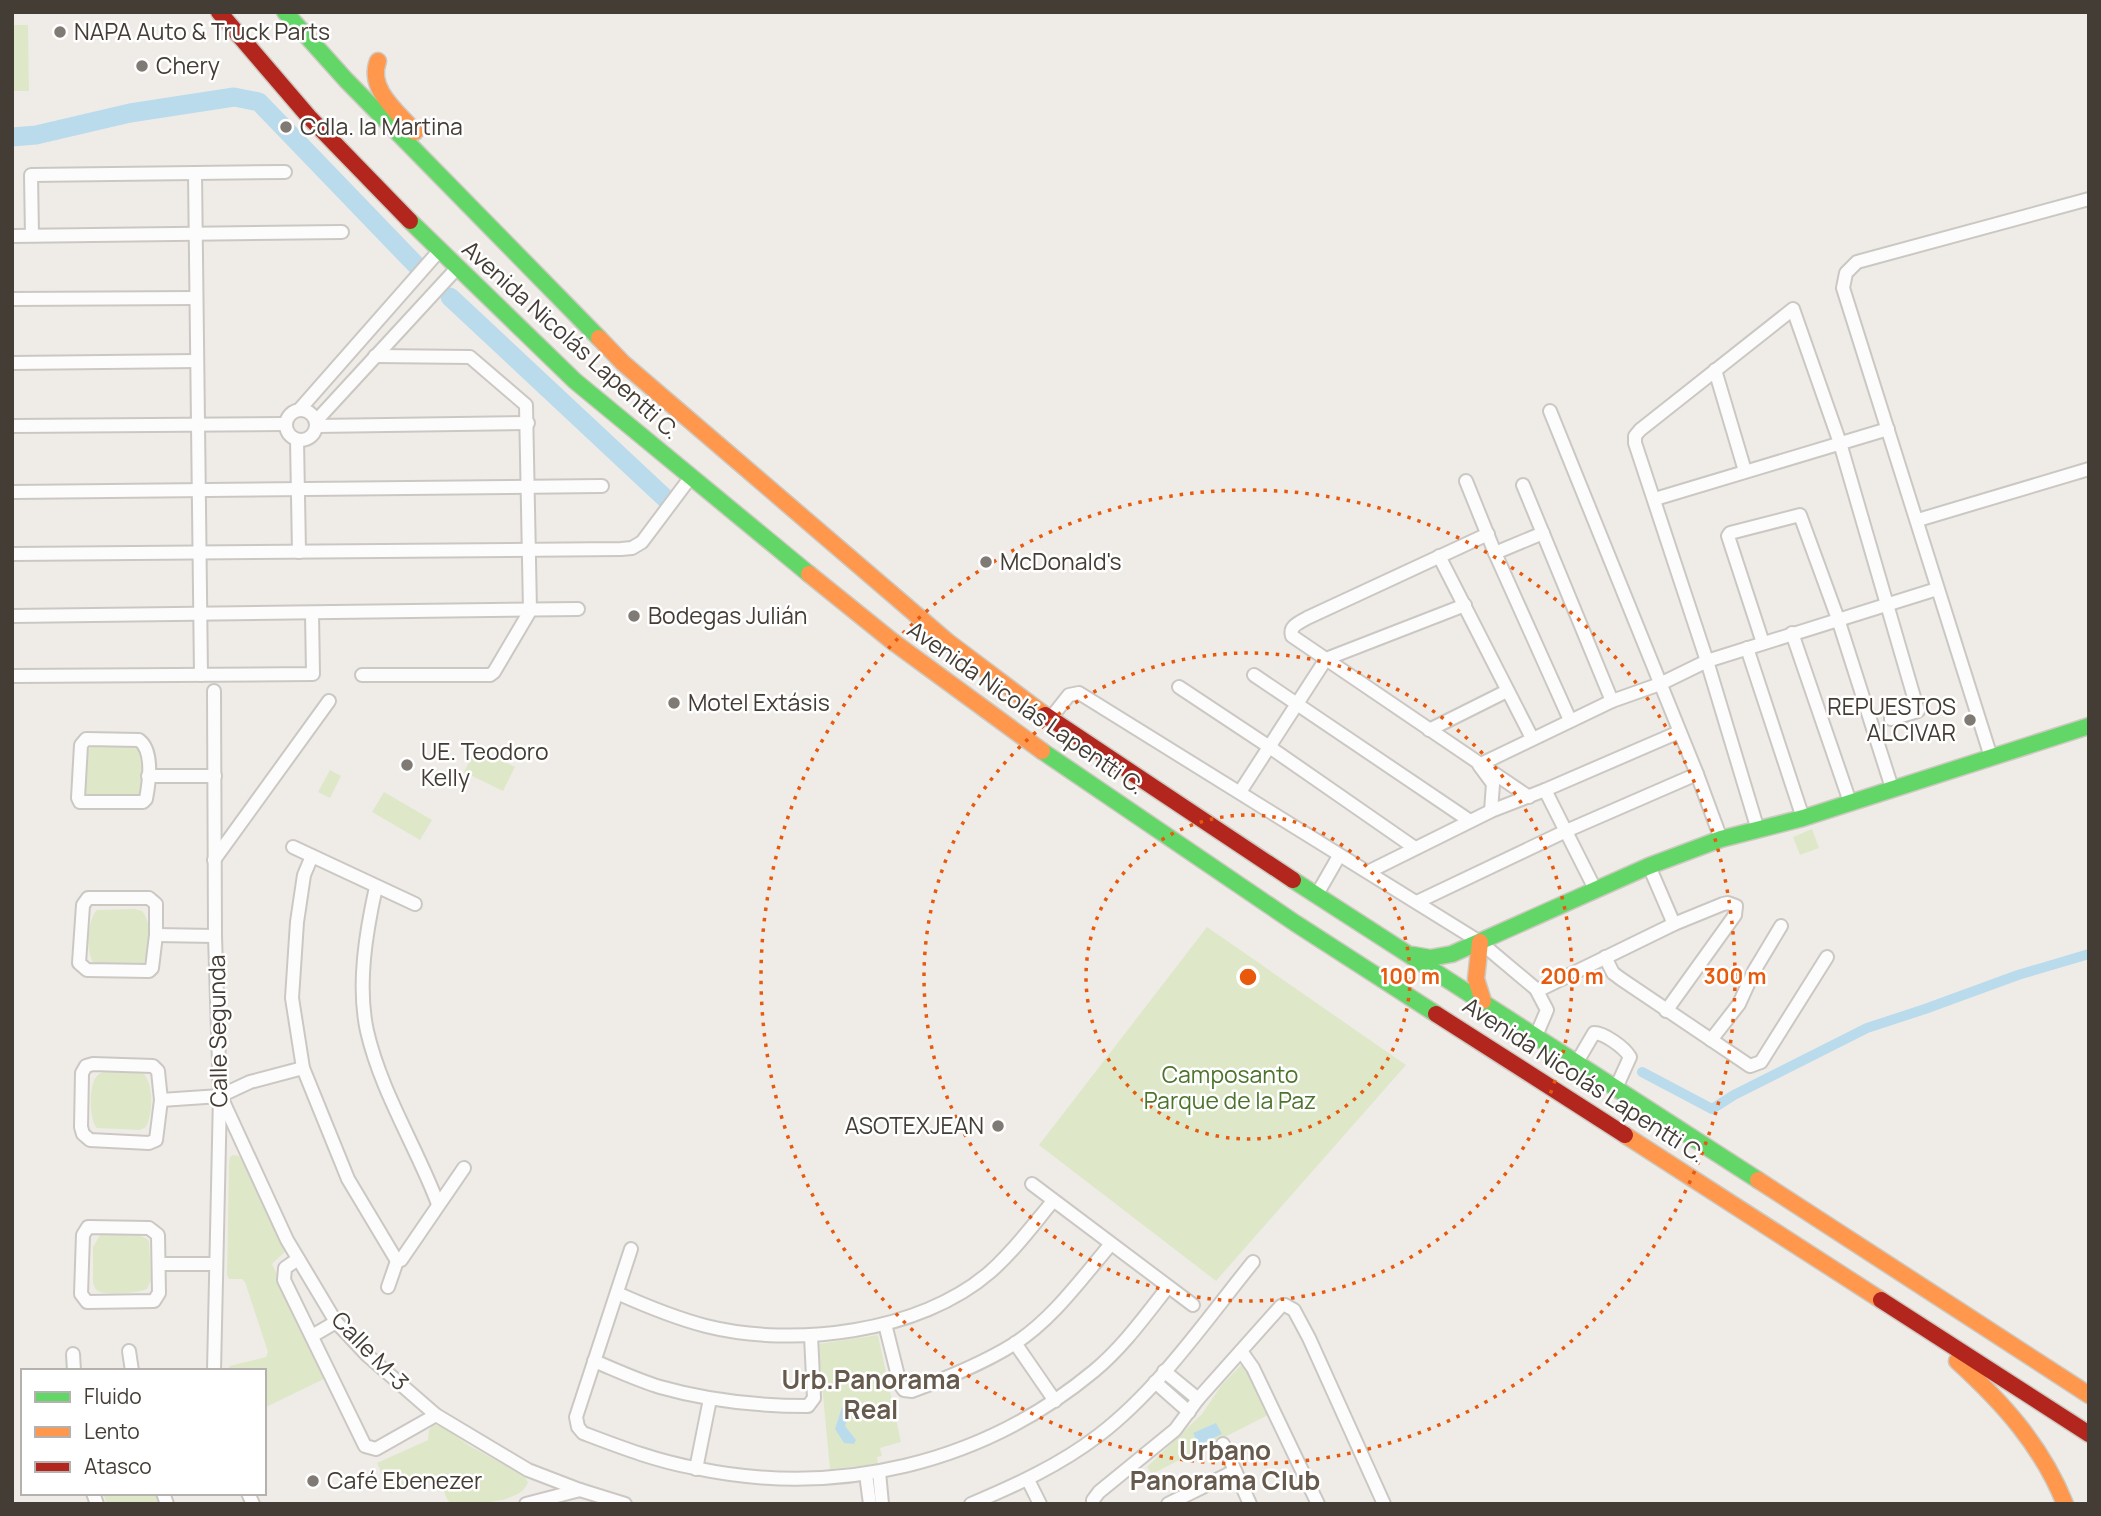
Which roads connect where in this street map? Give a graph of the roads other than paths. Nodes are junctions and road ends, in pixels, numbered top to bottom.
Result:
1 (219, 12) edge
2 (285, 12) edge
3 (378, 61) dead end
4 (285, 172) dead end
5 (195, 173) junction
6 (2089, 199) edge
7 (342, 232) dead end
8 (196, 234) junction
9 (32, 235) junction
10 (12, 236) edge
11 (439, 251) junction
12 (458, 267) junction
13 (555, 295) junction
14 (196, 298) junction
15 (12, 299) edge
16 (375, 356) junction
17 (197, 361) junction
18 (12, 363) edge
19 (1715, 370) junction
20 (300, 409) junction
21 (1550, 411) dead end
22 (528, 423) junction
23 (285, 424) junction
24 (316, 424) junction
25 (198, 425) junction
26 (12, 426) edge
27 (1888, 429) junction
28 (297, 440) junction
29 (1840, 443) junction
30 (2089, 469) edge
31 (1745, 471) junction
32 (690, 478) junction
33 (1466, 481) dead end
34 (1522, 485) dead end
35 (602, 486) dead end
36 (528, 487) junction
37 (298, 489) junction
38 (199, 490) junction
39 (12, 492) edge
40 (1655, 499) junction
41 (1918, 520) junction
42 (1543, 533) junction
43 (1488, 534) junction
44 (529, 550) junction
45 (299, 552) junction
46 (200, 553) junction
47 (1495, 553) junction
48 (12, 554) edge
49 (1439, 556) junction
50 (1937, 589) junction
51 (1465, 605) junction
52 (1886, 605) junction
53 (578, 609) dead end
54 (530, 611) junction
55 (312, 613) junction
56 (201, 614) junction
57 (12, 616) edge
58 (1838, 619) junction
59 (1793, 634) junction
60 (1763, 643) junction
61 (1747, 648) junction
62 (1326, 659) junction
63 (1707, 661) junction
64 (201, 675) junction
65 (362, 675) dead end
66 (1254, 675) dead end
67 (12, 676) edge
68 (1660, 684) junction
69 (1179, 687) dead end
70 (214, 691) dead end
71 (1507, 691) junction
72 (328, 701) dead end
73 (1612, 701) junction
74 (1296, 705) junction
75 (1050, 719) junction
76 (1891, 719) dead end
77 (1570, 720) junction
78 (2089, 726) edge
79 (1429, 730) junction
80 (1679, 732) junction
81 (1532, 738) junction
82 (1268, 746) junction
83 (1991, 757) junction
84 (1479, 765) junction
85 (1697, 774) junction
86 (148, 776) junction
87 (215, 776) junction
88 (1892, 788) junction
89 (1545, 790) junction
90 (1240, 792) junction
91 (1529, 797) junction
92 (1850, 802) junction
93 (1492, 811) junction
94 (1803, 818) junction
95 (1470, 821) junction
96 (1758, 830) junction
97 (1566, 831) junction
98 (1721, 839) junction
99 (293, 847) dead end
100 (1415, 848) junction
101 (312, 856) junction
102 (1339, 856) junction
103 (214, 860) junction
104 (1649, 866) junction
105 (1368, 872) junction
106 (376, 887) junction
107 (1595, 890) junction
108 (1316, 896) junction
109 (1416, 902) junction
110 (415, 904) dead end
111 (1674, 924) junction
112 (1780, 926) dead end
113 (156, 935) junction
114 (215, 936) junction
115 (1480, 942) junction
116 (1410, 955) junction
117 (1605, 957) junction
118 (1828, 957) dead end
119 (1536, 989) junction
120 (1483, 1001) junction
121 (1666, 1011) junction
122 (1536, 1036) junction
123 (1711, 1040) junction
124 (1577, 1062) junction
125 (303, 1069) junction
126 (1616, 1087) junction
127 (220, 1096) junction
128 (161, 1100) junction
129 (464, 1168) dead end
130 (1032, 1184) dead end
131 (1053, 1200) junction
132 (438, 1204) junction
133 (1111, 1244) junction
134 (631, 1249) dead end
135 (299, 1259) junction
136 (397, 1261) junction
137 (1252, 1262) dead end
138 (159, 1264) junction
139 (215, 1264) junction
140 (388, 1287) dead end
141 (1168, 1287) junction
142 (617, 1293) junction
143 (1192, 1305) dead end
144 (1906, 1316) junction
145 (336, 1322) junction
146 (885, 1324) junction
147 (312, 1336) junction
148 (811, 1336) junction
149 (1015, 1343) junction
150 (129, 1351) dead end
151 (1241, 1351) junction
152 (2026, 1353) junction
153 (73, 1354) dead end
154 (594, 1361) junction
155 (74, 1369) edge
156 (132, 1369) edge
157 (215, 1369) edge
158 (1164, 1371) junction
159 (1156, 1382) junction
160 (2089, 1388) edge
161 (2089, 1395) edge
162 (710, 1399) junction
163 (1198, 1399) junction
164 (1055, 1401) junction
165 (1189, 1412) junction
166 (436, 1415) junction
167 (2089, 1434) edge
168 (1223, 1444) dead end
169 (696, 1469) junction
170 (1235, 1471) junction
171 (873, 1473) junction
172 (1028, 1480) junction
173 (580, 1490) junction
174 (526, 1504) edge
175 (625, 1504) edge
176 (870, 1504) edge
177 (883, 1504) edge
178 (971, 1504) edge
179 (1040, 1504) edge
180 (1093, 1504) edge
181 (1168, 1504) edge
182 (1250, 1504) edge
183 (1318, 1504) edge
184 (1384, 1504) edge
185 (2065, 1504) edge

1 - 11 main road, Avenida Nicolás Lapentti C.
2 - 13 main road, Avenida Nicolás Lapentti C.
3 - 13 main road
4 - 5 street
5 - 8 street
5 - 9 street
6 - 27 street
7 - 8 street
8 - 9 street
8 - 14 street
9 - 10 street
11 - 12 main road, Avenida Nicolás Lapentti C.
11 - 20 street
12 - 16 street
12 - 32 main road, Avenida Nicolás Lapentti C.
13 - 75 main road, Avenida Nicolás Lapentti C.
14 - 15 street
14 - 17 street
16 - 22 street
16 - 24 street
17 - 18 street
17 - 25 street
19 - 29 street
19 - 31 street
19 - 40 street
20 - 23 street
20 - 24 street
21 - 68 street
22 - 24 street
22 - 36 street
23 - 25 street
23 - 28 street
24 - 28 street
25 - 26 street
25 - 38 street
27 - 29 street
27 - 41 street
28 - 37 street
29 - 31 street
29 - 52 street
30 - 41 street
31 - 40 street
32 - 44 street
32 - 144 main road, Avenida Nicolás Lapentti C.
33 - 43 street
34 - 42 street
35 - 36 street
36 - 37 street
36 - 44 street
37 - 38 street
37 - 45 street
38 - 39 street
38 - 46 street
40 - 63 street
41 - 50 street
42 - 47 street
42 - 73 street
43 - 47 street
43 - 49 street
44 - 45 street
44 - 54 street
45 - 46 street
46 - 48 street
46 - 56 street
47 - 77 street
49 - 51 street
49 - 62 street
50 - 52 street
50 - 83 street
51 - 62 street
51 - 71 street
52 - 58 street
52 - 76 street
53 - 54 street
54 - 55 street
54 - 65 street
55 - 56 street
55 - 64 street
56 - 57 street
56 - 64 street
58 - 59 street
58 - 60 street
58 - 88 street
59 - 60 street
59 - 92 street
60 - 61 street
61 - 63 street
61 - 94 street
62 - 74 street
62 - 79 street
63 - 68 street
63 - 96 street
64 - 67 street
66 - 74 street
68 - 73 street
68 - 80 street
69 - 82 street
70 - 87 street, Calle Segunda
71 - 79 street
71 - 81 street
72 - 103 street
73 - 77 street
74 - 82 street
74 - 95 street
75 - 90 street
75 - 108 main road, Avenida Nicolás Lapentti C.
77 - 81 street
78 - 83 main road
79 - 84 street
80 - 85 street
80 - 89 street
81 - 84 street
82 - 90 street
82 - 100 street
83 - 88 main road
84 - 91 street
84 - 93 street
85 - 97 street
85 - 98 street
86 - 86 street
86 - 87 street
87 - 103 street, Calle Segunda
88 - 92 main road
89 - 91 street
89 - 97 street
90 - 102 street
91 - 93 street
92 - 94 main road
93 - 95 street
94 - 96 main road
95 - 100 street
96 - 98 main road
97 - 107 street
97 - 109 street
98 - 104 main road
99 - 101 street
100 - 105 street
101 - 106 street
101 - 125 street
102 - 105 street
102 - 108 street
103 - 114 street, Calle Segunda
104 - 107 main road
104 - 111 street
105 - 109 street
106 - 110 street
106 - 132 street
107 - 115 main road
108 - 116 main road, Avenida Nicolás Lapentti C.
109 - 115 street
111 - 117 street
111 - 121 street
112 - 123 street
113 - 113 street
113 - 114 street
114 - 127 street, Calle Segunda
115 - 116 main road
115 - 119 street
115 - 120 main road
116 - 120 main road, Avenida Nicolás Lapentti C.
117 - 119 street
117 - 121 street
118 - 123 street
119 - 122 street
120 - 122 main road, Avenida Nicolás Lapentti C.
121 - 123 street
122 - 124 main road, Avenida Nicolás Lapentti C.
124 - 126 main road, Avenida Nicolás Lapentti C.
124 - 126 street
125 - 127 street
125 - 136 street
126 - 152 main road, Avenida Nicolás Lapentti C.
127 - 128 street
127 - 135 street, Calle M-3
127 - 139 street, Calle Segunda
128 - 128 street
129 - 132 street
130 - 131 street
131 - 133 street
131 - 146 street
132 - 136 street
133 - 141 street
133 - 149 street
134 - 142 street
135 - 145 street, Calle M-3
135 - 147 street
136 - 140 street
137 - 158 street
138 - 138 street
138 - 139 street
139 - 157 street, Calle Segunda
141 - 143 street
141 - 164 street
142 - 148 street
142 - 154 street
144 - 167 main road
144 - 185 main road
145 - 147 street
145 - 166 street, Calle M-3
146 - 148 street
146 - 149 street
147 - 166 street
148 - 162 street
149 - 164 street
150 - 156 street
151 - 163 street
151 - 183 street
151 - 184 street
152 - 160 main road
152 - 161 main road
153 - 155 street
154 - 162 street
154 - 169 street
158 - 159 street
158 - 163 street
159 - 165 street
159 - 172 street
162 - 169 street
163 - 165 street
164 - 171 street
165 - 180 street
166 - 173 street, Calle M-3
168 - 170 street
169 - 171 street
170 - 181 street
170 - 182 street
171 - 176 street
171 - 177 street
172 - 178 street
172 - 179 street
173 - 174 street
173 - 175 street, Calle M-3

